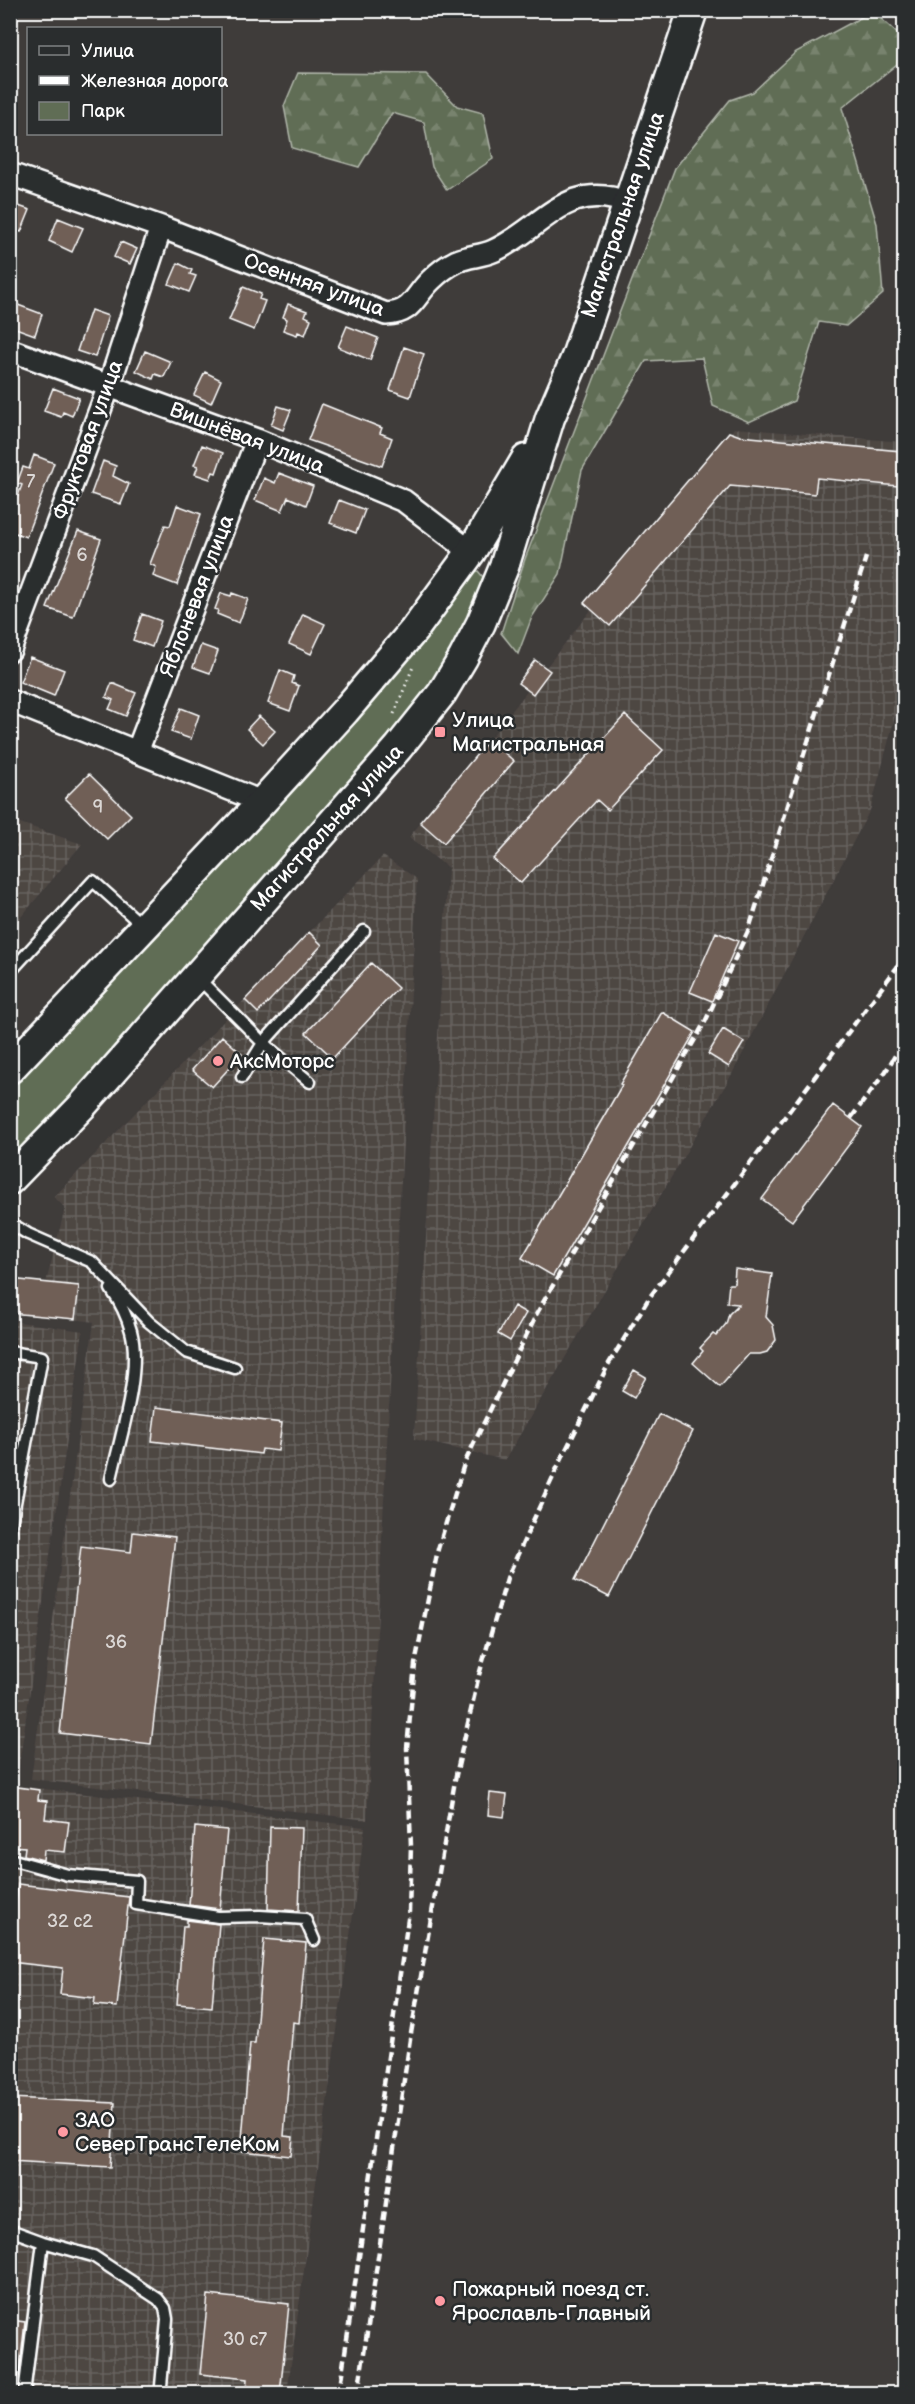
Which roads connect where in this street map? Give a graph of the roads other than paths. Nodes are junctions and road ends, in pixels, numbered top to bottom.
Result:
1 (693, 10) edge
2 (10, 174) edge
3 (628, 203) junction
4 (161, 227) junction
5 (10, 350) edge
6 (109, 386) junction
7 (550, 418) junction
8 (257, 440) junction
9 (471, 552) junction
10 (504, 567) junction
11 (10, 650) edge
12 (10, 701) edge
13 (137, 752) junction
14 (262, 802) junction
15 (143, 926) junction
16 (364, 931) dead end
17 (10, 972) edge
18 (195, 976) junction
19 (263, 1043) junction
20 (10, 1070) edge
21 (242, 1077) dead end
22 (310, 1082) dead end
23 (10, 1180) edge
24 (10, 1223) edge
25 (92, 1262) junction
26 (10, 1352) edge
27 (235, 1368) dead end
28 (111, 1479) dead end
29 (10, 1530) edge
30 (10, 1858) edge
31 (314, 1940) dead end
32 (10, 2230) edge
33 (43, 2242) junction
34 (161, 2386) dead end
35 (24, 2394) edge

1 - 3 main road, Магистральная улица
2 - 4 street, Осенняя улица
3 - 4 street, Осенняя улица
3 - 7 main road, Магистральная улица
4 - 6 street, Фруктовая улица
5 - 6 street, Вишнёвая улица
6 - 8 street, Вишнёвая улица
6 - 11 street, Фруктовая улица
7 - 9 main road, Магистральная улица
7 - 10 main road, Магистральная улица
8 - 9 street, Вишнёвая улица
8 - 13 street, Яблоневая улица
9 - 10 main road
9 - 14 main road, Магистральная улица
10 - 18 main road, Магистральная улица
12 - 13 street
13 - 14 street
14 - 15 main road, Магистральная улица
15 - 17 lane
15 - 20 main road, Магистральная улица
16 - 19 lane
18 - 19 lane
18 - 23 main road, Магистральная улица
19 - 21 lane
19 - 22 lane
24 - 25 lane
25 - 27 lane
25 - 28 lane
26 - 29 lane
30 - 31 lane
32 - 33 lane
33 - 34 lane
33 - 35 lane

